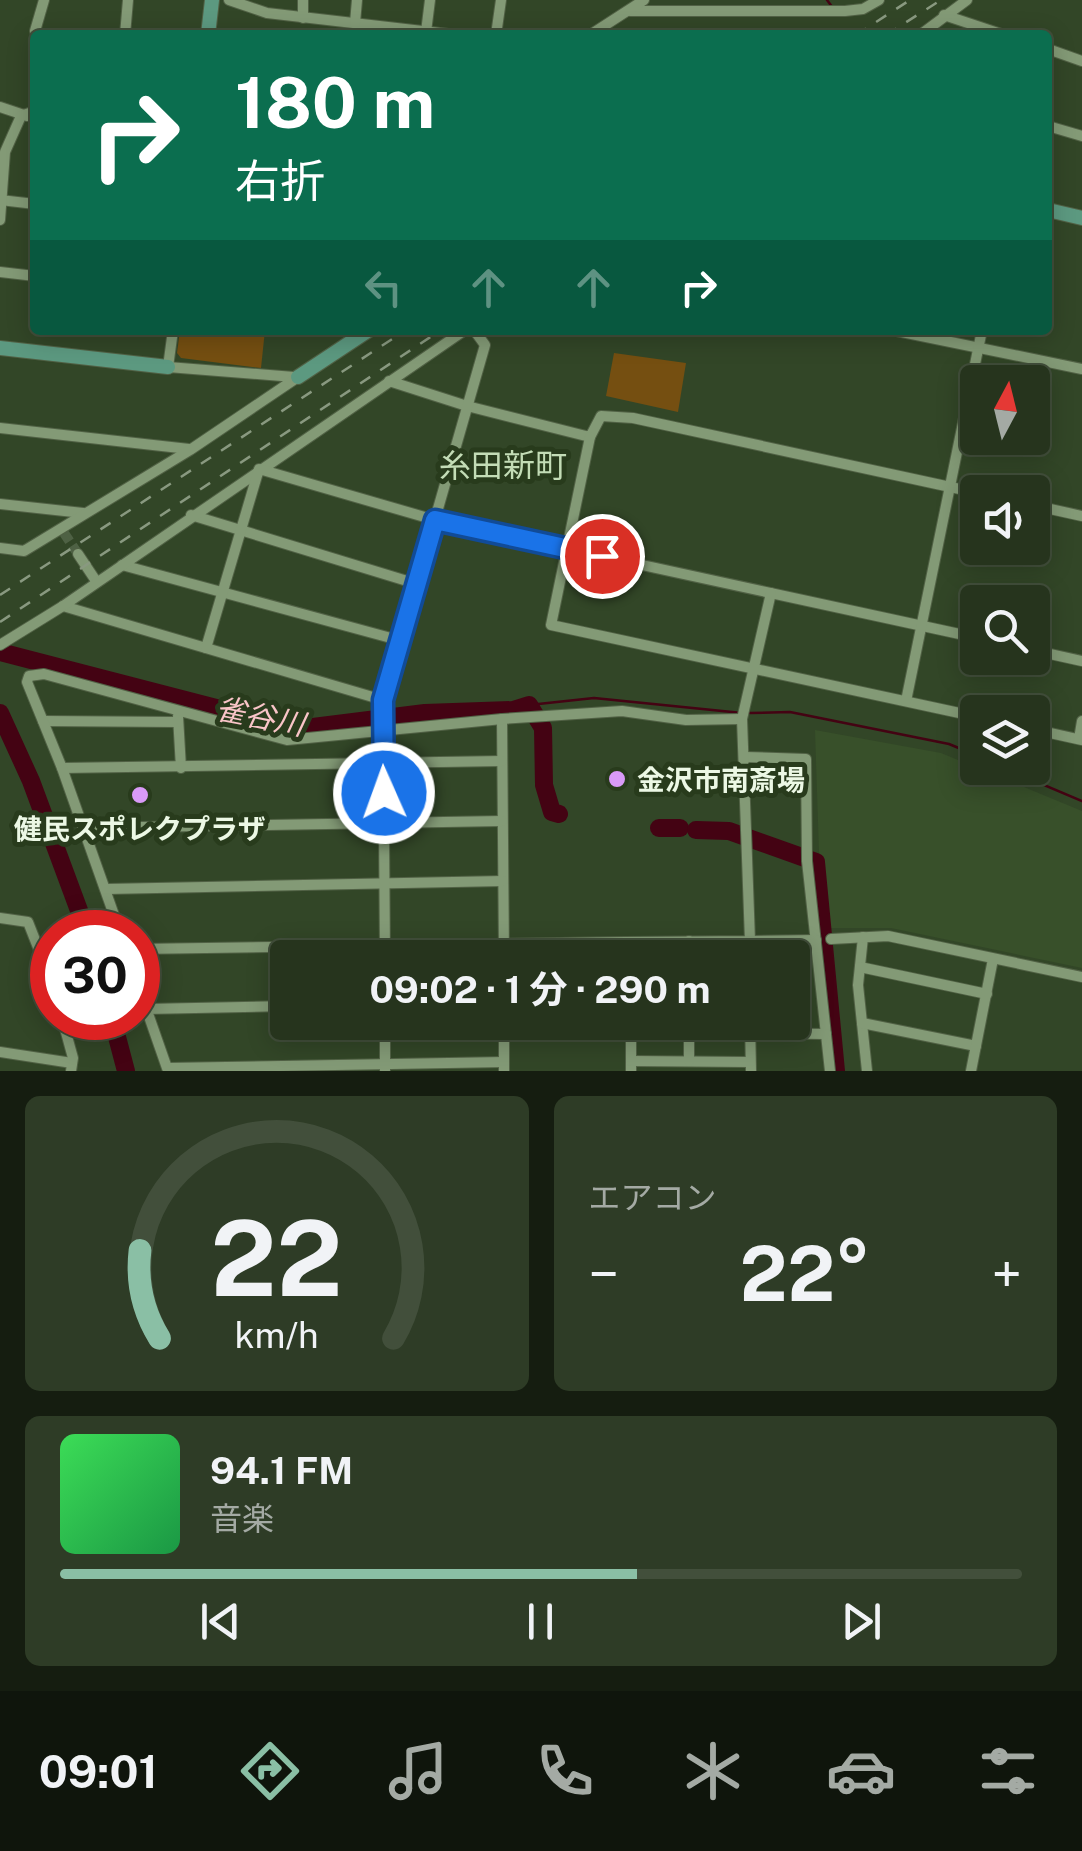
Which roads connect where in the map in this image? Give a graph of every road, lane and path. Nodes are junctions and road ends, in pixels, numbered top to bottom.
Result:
1 (44, 0) edge
2 (128, 0) edge
3 (212, 0) edge
4 (229, 0) edge
5 (303, 0) edge
6 (357, 0) edge
7 (430, 0) edge
8 (501, 0) edge
9 (644, 0) edge
10 (774, 0) edge
11 (879, 0) edge
12 (967, 0) edge
13 (630, 11) junction
14 (758, 14) junction
15 (944, 15) junction
16 (303, 18) junction
17 (355, 24) junction
18 (36, 30) edge
19 (125, 30) edge
20 (209, 30) edge
21 (408, 30) edge
22 (426, 30) edge
23 (497, 30) edge
24 (598, 30) edge
25 (926, 30) edge
26 (989, 30) edge
27 (1052, 50) edge
28 (1082, 61) edge
29 (0, 107) edge
30 (30, 115) edge
31 (21, 116) junction
32 (1052, 127) edge
33 (1082, 136) edge
34 (1, 200) edge
35 (30, 203) edge
36 (1052, 211) edge
37 (1082, 218) edge
38 (0, 220) edge
39 (0, 272) edge
40 (30, 275) edge
41 (171, 335) edge
42 (362, 335) edge
43 (458, 335) edge
44 (477, 335) edge
45 (916, 335) edge
46 (981, 335) edge
47 (0, 348) edge
48 (978, 348) junction
49 (168, 367) junction
50 (1082, 370) edge
51 (298, 376) junction
52 (389, 381) junction
53 (467, 406) junction
54 (0, 428) edge
55 (590, 437) junction
56 (190, 450) junction
57 (260, 469) junction
58 (949, 486) junction
59 (960, 489) edge
60 (0, 504) edge
61 (1050, 509) edge
62 (83, 513) junction
63 (190, 515) junction
64 (1082, 516) edge
65 (435, 520) junction
66 (239, 530) junction
67 (0, 548) edge
68 (568, 549) junction
69 (78, 554) tunnel mouth
70 (122, 564) junction
71 (96, 580) junction
72 (418, 584) junction
73 (223, 592) junction
74 (771, 593) junction
75 (62, 606) junction
76 (920, 626) junction
77 (960, 634) edge
78 (402, 641) junction
79 (0, 645) edge
80 (206, 648) junction
81 (1050, 654) edge
82 (1082, 661) edge
83 (754, 668) junction
84 (906, 700) junction
85 (383, 705) junction
86 (744, 712) junction
87 (960, 712) edge
88 (178, 716) junction
89 (502, 719) junction
90 (44, 721) junction
91 (1082, 721) edge
92 (382, 728) junction
93 (1050, 733) edge
94 (1080, 739) edge
95 (746, 757) junction
96 (502, 761) junction
97 (384, 764) junction
98 (62, 768) junction
99 (181, 768) junction
100 (502, 820) junction
101 (385, 822) junction
102 (84, 828) junction
103 (503, 882) junction
104 (385, 884) junction
105 (106, 889) junction
106 (113, 910) edge
107 (0, 918) edge
108 (30, 927) edge
109 (863, 937) junction
110 (831, 939) dead end
111 (385, 940) edge
112 (504, 940) edge
113 (750, 940) edge
114 (810, 940) edge
115 (816, 940) junction
116 (270, 946) edge
117 (160, 949) edge
118 (994, 958) junction
119 (860, 967) junction
120 (1082, 977) edge
121 (987, 994) junction
122 (270, 1006) edge
123 (160, 1009) edge
124 (862, 1023) junction
125 (810, 1033) edge
126 (826, 1034) junction
127 (66, 1040) edge
128 (157, 1040) edge
129 (385, 1040) edge
130 (504, 1040) edge
131 (630, 1040) edge
132 (689, 1040) edge
133 (750, 1040) edge
134 (976, 1046) junction
135 (0, 1052) edge
136 (689, 1061) junction
137 (504, 1066) edge
138 (631, 1066) edge
139 (751, 1066) edge
140 (72, 1067) edge
141 (385, 1068) edge
142 (830, 1071) edge
143 (868, 1071) edge
144 (971, 1071) edge

1 - 18 street
2 - 19 street
3 - 20 street
4 - 16 street
5 - 16 street
6 - 17 street
7 - 22 street
8 - 23 street
9 - 13 street
10 - 14 street
11 - 14 street
12 - 15 street
13 - 14 street
13 - 24 street
15 - 25 street
15 - 26 street
16 - 17 street
17 - 21 street
27 - 28 street
29 - 31 street
30 - 31 street
31 - 34 street
32 - 33 street
34 - 35 street
34 - 38 street
36 - 37 street
39 - 40 street
41 - 49 street
42 - 51 street
43 - 52 street
44 - 53 street
45 - 48 street
46 - 48 street
47 - 49 street
48 - 50 street
48 - 58 street
49 - 51 street
51 - 56 street
52 - 53 street
52 - 57 street
53 - 55 street
53 - 65 street
54 - 56 street
55 - 58 street
55 - 68 street
56 - 62 street
57 - 63 street
57 - 65 street
57 - 66 street
58 - 59 street
58 - 76 street
60 - 62 street
61 - 64 street
62 - 67 street
63 - 66 street
63 - 70 street
65 - 68 street
65 - 72 street
66 - 72 street
66 - 73 street
68 - 74 street
68 - 83 street
69 - 71 street
70 - 71 street
70 - 73 street
71 - 75 street
72 - 78 street
73 - 78 street
73 - 80 street
74 - 76 street
74 - 83 street
75 - 79 street
75 - 80 street
76 - 77 street
76 - 84 street
78 - 85 street
80 - 85 street
81 - 82 street
83 - 84 street
83 - 86 street
84 - 87 street
85 - 92 street
86 - 89 street
86 - 95 street
88 - 90 street
88 - 90 street
88 - 92 street
88 - 99 street
89 - 92 street
89 - 96 street
90 - 98 street
91 - 94 street
92 - 97 street
93 - 94 street
95 - 113 street
95 - 115 street
96 - 97 street
96 - 100 street
97 - 99 street
97 - 101 street
98 - 99 street
98 - 102 street
100 - 101 street
100 - 103 street
101 - 102 street
101 - 104 street
102 - 105 street
103 - 104 street
103 - 112 street
104 - 105 street
104 - 111 street
105 - 106 street
107 - 108 street
109 - 110 street
109 - 118 street
109 - 119 street
114 - 115 street
115 - 126 street
116 - 117 street
118 - 120 street
118 - 121 street
119 - 121 street
119 - 124 street
121 - 134 street
122 - 123 street
124 - 134 street
124 - 143 street
125 - 126 street
126 - 142 street
127 - 140 street
128 - 141 street
129 - 141 street
130 - 137 street
131 - 138 street
132 - 136 street
133 - 139 street
134 - 144 street
135 - 140 street
136 - 138 street
136 - 139 street
137 - 141 street

